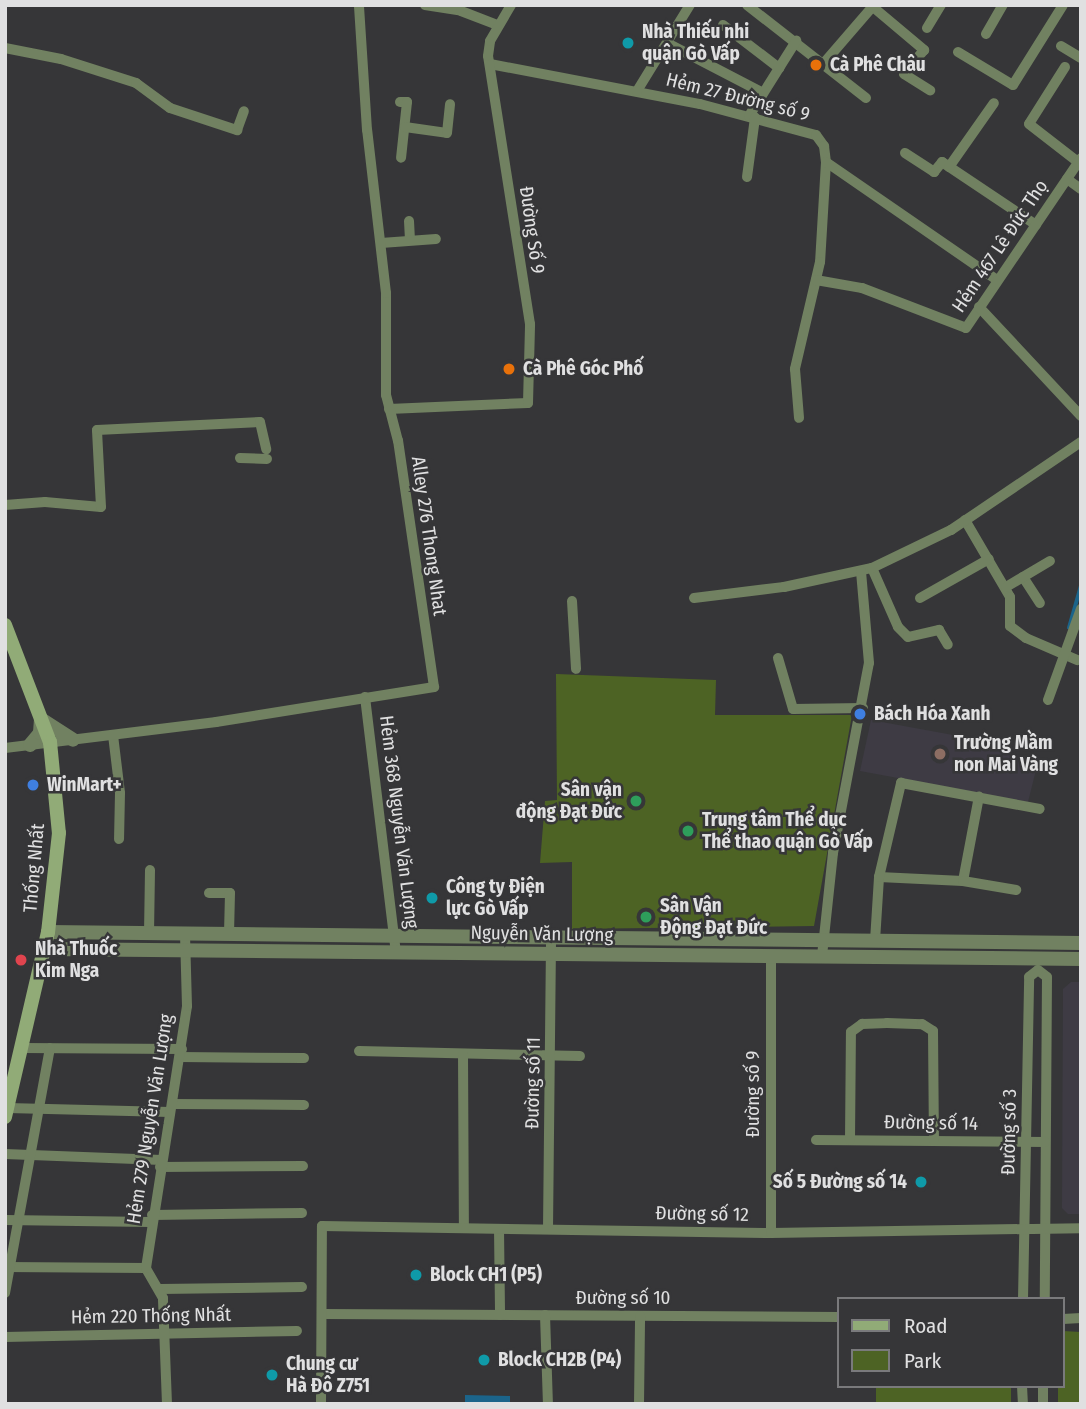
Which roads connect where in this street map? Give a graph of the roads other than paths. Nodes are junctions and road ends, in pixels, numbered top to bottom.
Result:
1 (359, 5) edge
2 (425, 5) edge
3 (510, 5) edge
4 (690, 5) edge
5 (747, 5) edge
6 (941, 5) edge
7 (1003, 5) edge
8 (1048, 5) edge
9 (874, 6) edge
10 (462, 8) edge
11 (1061, 8) edge
12 (498, 25) junction
13 (723, 25) dead end
14 (927, 28) dead end
15 (986, 34) dead end
16 (796, 41) junction
17 (667, 43) junction
18 (1061, 46) dead end
19 (5, 48) edge
20 (958, 52) dead end
21 (1081, 58) edge
22 (490, 64) junction
23 (823, 64) junction
24 (1065, 67) dead end
25 (779, 68) junction
26 (930, 90) dead end
27 (637, 91) junction
28 (764, 93) junction
29 (866, 98) dead end
30 (400, 102) dead end
31 (994, 103) dead end
32 (450, 104) dead end
33 (244, 111) dead end
34 (752, 117) junction
35 (405, 127) junction
36 (905, 153) dead end
37 (401, 158) dead end
38 (1080, 160) edge
39 (826, 162) junction
40 (949, 167) junction
41 (747, 177) dead end
42 (1067, 179) junction
43 (1081, 189) edge
44 (409, 221) dead end
45 (1036, 225) junction
46 (410, 239) junction
47 (436, 239) dead end
48 (381, 243) junction
49 (997, 279) junction
50 (816, 280) junction
51 (979, 307) junction
52 (389, 409) junction
53 (1081, 416) edge
54 (799, 418) dead end
55 (1081, 442) edge
56 (240, 458) dead end
57 (5, 505) edge
58 (965, 520) junction
59 (989, 559) junction
60 (1050, 561) dead end
61 (866, 569) junction
62 (1023, 577) junction
63 (1006, 587) junction
64 (694, 598) dead end
65 (920, 598) dead end
66 (572, 601) dead end
67 (1040, 603) dead end
68 (1081, 609) edge
69 (5, 625) edge
70 (948, 645) dead end
71 (1064, 655) junction
72 (779, 658) dead end
73 (1077, 660) dead end
74 (576, 669) dead end
75 (365, 697) junction
76 (1048, 700) dead end
77 (863, 708) junction
78 (41, 719) junction
79 (113, 735) junction
80 (73, 740) junction
81 (50, 742) junction
82 (30, 745) junction
83 (5, 747) edge
84 (979, 796) junction
85 (1040, 809) dead end
86 (119, 839) dead end
87 (150, 870) dead end
88 (879, 877) junction
89 (963, 881) junction
90 (1016, 890) dead end
91 (209, 893) dead end
92 (48, 932) junction
93 (149, 933) junction
94 (185, 934) junction
95 (229, 934) junction
96 (396, 936) junction
97 (551, 938) junction
98 (821, 941) junction
99 (875, 941) junction
100 (1039, 943) junction
101 (1081, 943) edge
102 (44, 948) junction
103 (184, 950) junction
104 (396, 952) junction
105 (551, 954) junction
106 (771, 956) junction
107 (821, 956) junction
108 (1081, 959) edge
109 (1038, 964) junction
110 (21, 1048) junction
111 (50, 1048) junction
112 (359, 1051) dead end
113 (181, 1053) junction
114 (463, 1054) junction
115 (552, 1056) junction
116 (580, 1056) dead end
117 (304, 1058) dead end
118 (304, 1105) dead end
119 (171, 1108) junction
120 (39, 1109) junction
121 (6, 1113) edge
122 (816, 1140) dead end
123 (850, 1140) junction
124 (934, 1141) junction
125 (1027, 1142) junction
126 (1045, 1142) junction
127 (5, 1154) edge
128 (32, 1157) junction
129 (161, 1163) junction
130 (303, 1166) dead end
131 (302, 1213) dead end
132 (151, 1218) junction
133 (5, 1220) edge
134 (20, 1221) junction
135 (464, 1228) junction
136 (499, 1228) junction
137 (1046, 1228) junction
138 (1081, 1228) edge
139 (548, 1229) junction
140 (1024, 1230) junction
141 (771, 1233) junction
142 (8, 1267) edge
143 (146, 1268) junction
144 (302, 1287) dead end
145 (160, 1289) junction
146 (5, 1293) edge
147 (1023, 1297) edge
148 (1045, 1297) edge
149 (322, 1314) junction
150 (500, 1315) junction
151 (545, 1315) junction
152 (640, 1316) junction
153 (838, 1317) edge
154 (297, 1331) dead end
155 (164, 1333) junction
156 (5, 1337) edge
157 (167, 1404) edge
158 (321, 1404) edge
159 (548, 1404) edge
160 (639, 1404) edge

1 - 48 street, Alley 276 Thong Nhat
2 - 10 street
3 - 12 street
4 - 17 street
5 - 16 street
6 - 14 street
7 - 15 street
8 - 11 street
9 - 23 street
9 - 26 street
10 - 12 street
11 - 20 street
12 - 22 street
13 - 25 street
16 - 23 street
16 - 25 street
17 - 27 street
17 - 28 street
18 - 21 street
19 - 33 street
22 - 27 street, Hẻm 27 Đường số 9
22 - 52 street, Đường Số 9
23 - 29 street
24 - 38 street
25 - 28 street
27 - 34 street, Hẻm 27 Đường số 9
28 - 34 street
30 - 35 street
31 - 40 street
32 - 35 street
34 - 39 street, Hẻm 27 Đường số 9
34 - 41 street
35 - 37 street
36 - 40 street
38 - 42 street, Hẻm 467 Lê Đức Thọ
39 - 49 street
39 - 50 street
40 - 45 street
42 - 43 street
42 - 45 street, Hẻm 467 Lê Đức Thọ
44 - 46 street
45 - 49 street, Hẻm 467 Lê Đức Thọ
46 - 47 street
46 - 48 street
48 - 52 street, Alley 276 Thong Nhat
49 - 51 street, Hẻm 467 Lê Đức Thọ
50 - 51 street, Hẻm 467 Lê Đức Thọ
50 - 54 street
51 - 53 street
52 - 75 street, Alley 276 Thong Nhat
55 - 58 street
56 - 57 street
58 - 59 street
58 - 61 street
59 - 63 street
59 - 65 street
60 - 62 street
61 - 64 street
61 - 70 street
61 - 77 street
62 - 63 street
62 - 67 street
63 - 71 street
66 - 74 street
68 - 71 street
69 - 78 main road, Thống Nhất
71 - 73 street
71 - 76 street
72 - 77 street
75 - 79 street, Alley 276 Thong Nhat
75 - 96 street, Hẻm 368 Nguyễn Văn Lượng
77 - 98 street
78 - 80 street
78 - 81 main road, Thống Nhất
78 - 82 street
79 - 80 street, Alley 276 Thong Nhat
79 - 86 street
80 - 81 street, Alley 276 Thong Nhat
81 - 82 street, Alley 276 Thong Nhat
81 - 92 main road, Thống Nhất
82 - 83 street, Alley 276 Thong Nhat
84 - 85 street
84 - 88 street
84 - 89 street
87 - 93 street
88 - 89 street
88 - 99 street
89 - 90 street
91 - 95 street
92 - 93 street, Nguyễn Văn Lượng
92 - 102 main road, Thống Nhất
93 - 94 street, Nguyễn Văn Lượng
94 - 95 street, Nguyễn Văn Lượng
94 - 103 street, Hẻm 279 Nguyễn Văn Lượng
95 - 96 street, Nguyễn Văn Lượng
96 - 97 street, Nguyễn Văn Lượng
96 - 104 street, Hẻm 368 Nguyễn Văn Lượng
97 - 98 street, Nguyễn Văn Lượng
97 - 105 street, Đường số 11
98 - 99 street, Nguyễn Văn Lượng
98 - 107 street
99 - 100 street, Nguyễn Văn Lượng
100 - 101 street, Nguyễn Văn Lượng
100 - 109 street
102 - 103 street, Nguyễn Văn Lượng
102 - 110 main road, Thống Nhất
103 - 104 street, Nguyễn Văn Lượng
103 - 113 street, Hẻm 279 Nguyễn Văn Lượng
104 - 105 street, Nguyễn Văn Lượng
105 - 106 street, Nguyễn Văn Lượng
105 - 115 street, Đường số 11
106 - 107 street, Nguyễn Văn Lượng
106 - 141 street, Đường số 9
107 - 109 street, Nguyễn Văn Lượng
108 - 109 street, Nguyễn Văn Lượng
109 - 125 street, Đường số 3
109 - 126 street, Đường số 3
110 - 111 street
110 - 121 main road, Thống Nhất
111 - 113 street
111 - 120 street
112 - 114 street
113 - 117 street
113 - 119 street, Hẻm 279 Nguyễn Văn Lượng
114 - 115 street
114 - 135 street
115 - 116 street
115 - 139 street, Đường số 11
118 - 119 street
119 - 120 street
119 - 129 street, Hẻm 279 Nguyễn Văn Lượng
120 - 121 street
120 - 128 street
122 - 123 street, Đường số 14
123 - 124 street, Đường số 14
123 - 124 street
124 - 125 street, Đường số 14
125 - 126 street, Đường số 14
125 - 140 street, Đường số 3
126 - 137 street, Đường số 3
127 - 128 street
128 - 129 street
128 - 134 street
129 - 130 street
129 - 132 street, Hẻm 279 Nguyễn Văn Lượng
131 - 132 street
132 - 134 street
132 - 143 street, Hẻm 279 Nguyễn Văn Lượng
133 - 134 street
134 - 142 street
135 - 136 street, Đường số 12
135 - 149 street, Đường số 12
136 - 139 street, Đường số 12
136 - 150 street
137 - 138 street, Đường số 12
137 - 140 street, Đường số 12
137 - 148 street, Đường số 3
139 - 141 street, Đường số 12
140 - 141 street, Đường số 12
140 - 147 street, Đường số 3
142 - 143 street
142 - 146 street
143 - 145 street
144 - 145 street
145 - 155 street
149 - 150 street, Đường số 10
149 - 158 street
150 - 151 street, Đường số 10
151 - 152 street, Đường số 10
151 - 159 street
152 - 153 street, Đường số 10
152 - 160 street
154 - 155 street, Hẻm 220 Thống Nhất
155 - 156 street, Hẻm 220 Thống Nhất
155 - 157 street

